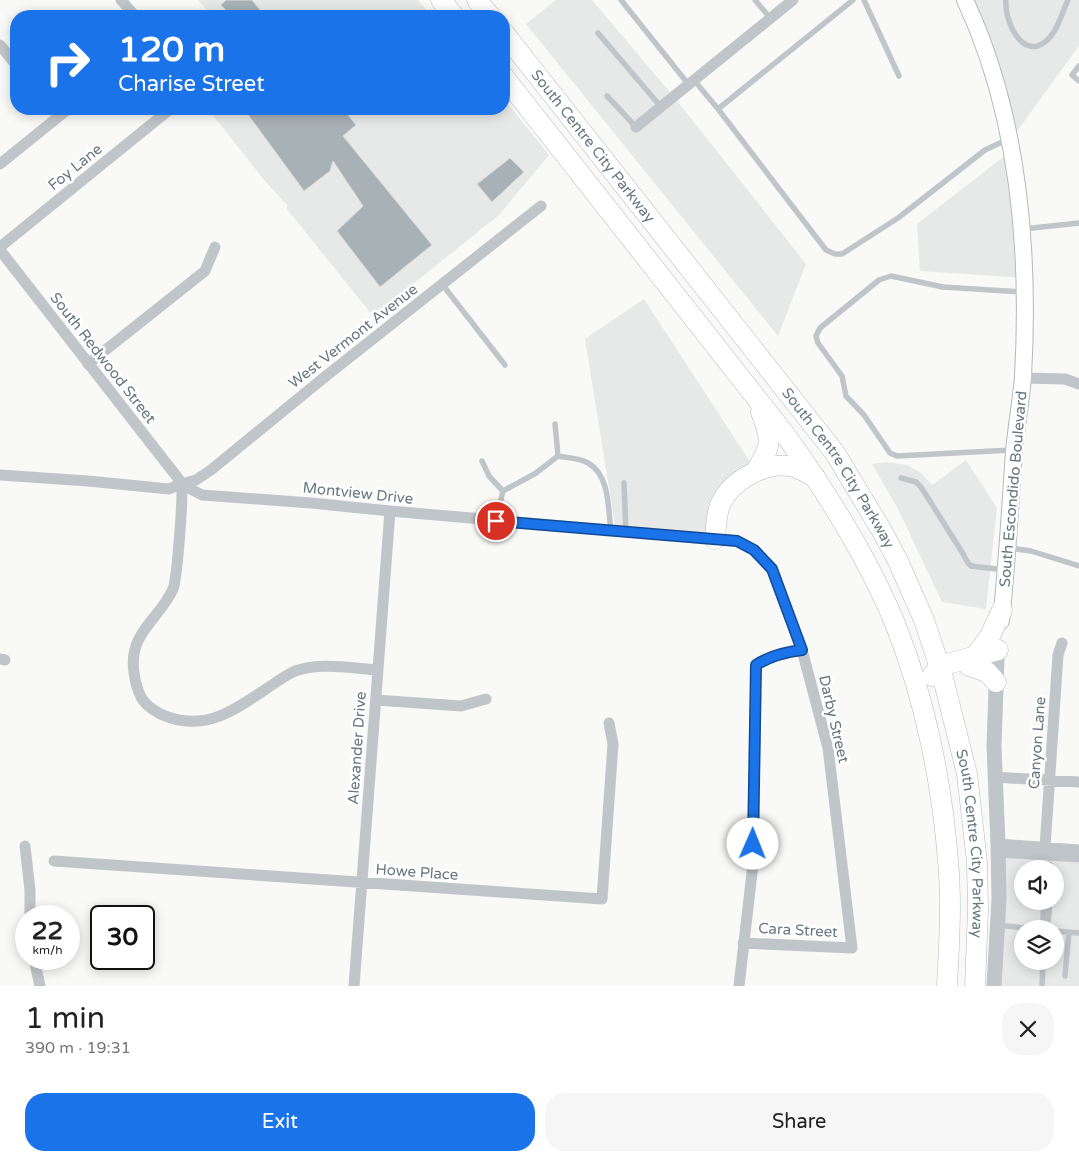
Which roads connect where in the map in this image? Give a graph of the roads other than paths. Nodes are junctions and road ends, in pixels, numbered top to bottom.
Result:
1 (121, 0) edge
2 (441, 0) edge
3 (477, 0) edge
4 (621, 0) edge
5 (755, 0) edge
6 (793, 0) edge
7 (853, 0) edge
8 (864, 0) edge
9 (965, 0) edge
10 (1006, 0) edge
11 (1068, 0) edge
12 (130, 10) edge
13 (449, 10) edge
14 (485, 10) edge
15 (771, 19) junction
16 (598, 34) dead end
17 (510, 41) edge
18 (0, 45) edge
19 (10, 58) edge
20 (1079, 66) edge
21 (899, 76) dead end
22 (1079, 82) edge
23 (691, 83) junction
24 (510, 85) edge
25 (607, 96) dead end
26 (661, 108) junction
27 (718, 109) junction
28 (53, 115) edge
29 (163, 115) edge
30 (636, 127) joint
31 (1009, 142) junction
32 (0, 164) edge
33 (540, 206) dead end
34 (1079, 223) edge
35 (1021, 230) junction
36 (0, 248) edge
37 (215, 248) dead end
38 (442, 284) junction
39 (1024, 292) junction
40 (88, 364) junction
41 (505, 364) dead end
42 (1023, 378) junction
43 (1079, 384) edge
44 (756, 397) junction
45 (556, 424) dead end
46 (1014, 450) junction
47 (558, 456) junction
48 (482, 461) dead end
49 (756, 471) junction
50 (0, 476) edge
51 (815, 477) junction
52 (901, 478) dead end
53 (624, 483) dead end
54 (181, 484) junction
55 (503, 491) junction
56 (390, 511) junction
57 (496, 521) junction
58 (611, 531) junction
59 (626, 532) junction
60 (715, 539) junction
61 (1008, 548) junction
62 (1079, 566) edge
63 (1005, 570) junction
64 (1002, 610) junction
65 (889, 612) junction
66 (924, 620) junction
67 (1062, 643) dead end
68 (802, 650) junction
69 (998, 654) junction
70 (971, 660) junction
71 (377, 670) junction
72 (939, 671) junction
73 (996, 682) junction
74 (486, 699) dead end
75 (376, 700) junction
76 (609, 723) dead end
77 (994, 777) junction
78 (1049, 780) junction
79 (1079, 782) edge
80 (941, 796) junction
81 (25, 846) dead end
82 (1045, 847) junction
83 (999, 848) junction
84 (1079, 850) edge
85 (1079, 857) edge
86 (54, 861) dead end
87 (362, 883) junction
88 (30, 905) edge
89 (998, 925) junction
90 (1014, 927) edge
91 (1064, 932) edge
92 (1069, 932) junction
93 (1079, 933) edge
94 (743, 942) junction
95 (852, 948) joint
96 (36, 970) edge
97 (1043, 970) edge
98 (1065, 976) dead end
99 (40, 986) edge
100 (354, 986) edge
101 (739, 986) edge
102 (947, 986) edge
103 (975, 986) edge
104 (994, 986) edge
105 (1042, 986) edge

1 - 12 street
2 - 13 highway
3 - 14 highway
4 - 23 lane
5 - 15 lane
6 - 15 street
7 - 27 lane
8 - 21 lane
9 - 31 main road, South Escondido Boulevard
10 - 11 lane
15 - 23 street
16 - 26 lane
17 - 66 highway, South Centre City Parkway
18 - 19 street
20 - 22 lane
23 - 26 street
23 - 27 lane
24 - 44 highway, South Centre City Parkway
25 - 30 lane
26 - 30 street
27 - 31 lane
28 - 32 street
29 - 36 street, Foy Lane
31 - 35 main road, South Escondido Boulevard
33 - 38 street, West Vermont Avenue
34 - 35 lane
35 - 39 main road, South Escondido Boulevard
36 - 40 street, South Redwood Street
37 - 40 street
38 - 41 lane
38 - 54 street, West Vermont Avenue
39 - 42 main road, South Escondido Boulevard
39 - 46 lane
40 - 54 street, South Redwood Street
42 - 43 street
42 - 46 main road, South Escondido Boulevard
44 - 49 highway
44 - 51 highway, South Centre City Parkway
45 - 47 lane
46 - 61 main road, South Escondido Boulevard
47 - 55 lane
47 - 58 lane
48 - 55 lane
49 - 51 highway
49 - 60 highway
50 - 54 street
51 - 65 highway, South Centre City Parkway
52 - 63 lane
53 - 59 lane
54 - 56 street, Montview Drive
54 - 71 street
55 - 57 lane
56 - 57 street, Montview Drive
56 - 71 street, Alexander Drive
57 - 58 street, Montview Drive
58 - 59 street, Montview Drive
59 - 60 street, Montview Drive
60 - 68 street, Darby Street
61 - 62 lane
61 - 63 main road, South Escondido Boulevard
63 - 64 main road, South Escondido Boulevard
64 - 69 main road, South Escondido Boulevard
64 - 70 highway
65 - 72 highway
65 - 80 highway, South Centre City Parkway
66 - 70 highway
66 - 72 highway, South Centre City Parkway
67 - 78 street, Canyon Lane
68 - 94 street
68 - 95 street, Darby Street
69 - 70 highway
69 - 73 street, South Escondido Boulevard
70 - 72 highway
70 - 73 highway
71 - 75 street, Alexander Drive
72 - 80 highway
72 - 103 highway, South Centre City Parkway
73 - 77 street, South Escondido Boulevard
74 - 75 street
75 - 87 street, Alexander Drive
76 - 87 street, Howe Place
77 - 78 street
77 - 83 street, South Escondido Boulevard
78 - 79 street
78 - 82 street, Canyon Lane
80 - 102 highway, South Centre City Parkway
81 - 88 street
82 - 83 street
82 - 84 street
83 - 85 street
83 - 89 street, South Escondido Boulevard
86 - 87 street, Howe Place
87 - 100 street, Alexander Drive
89 - 90 lane
89 - 104 street, South Escondido Boulevard
91 - 92 lane
92 - 93 lane
92 - 98 lane
94 - 95 street, Cara Street
94 - 101 street
96 - 99 street
97 - 105 lane

